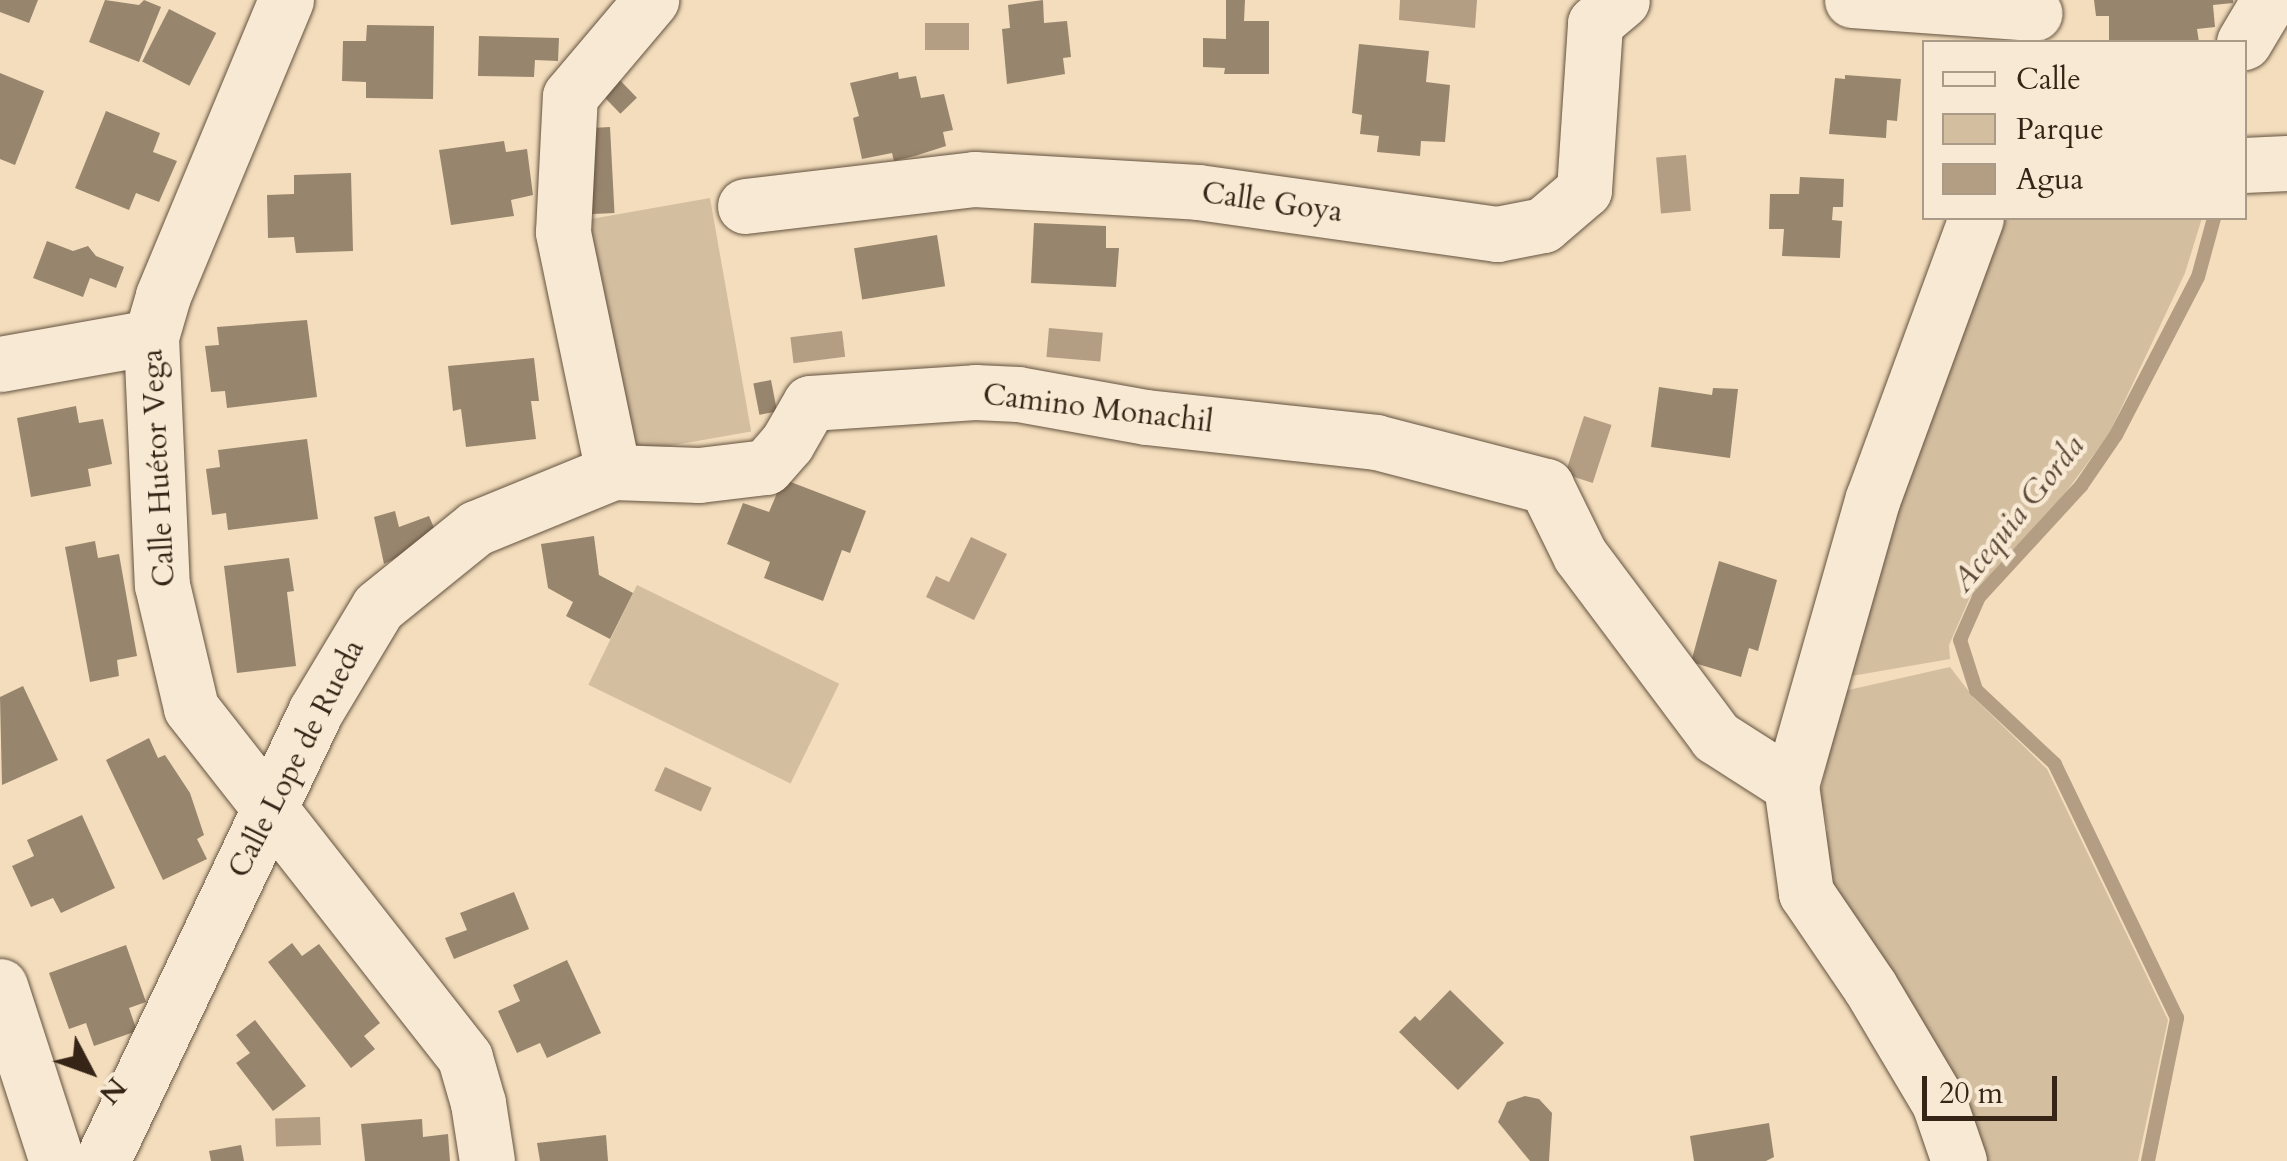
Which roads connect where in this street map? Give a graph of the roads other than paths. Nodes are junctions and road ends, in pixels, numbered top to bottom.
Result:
1 (286, 0) edge
2 (652, 0) edge
3 (1622, 0) edge
4 (1852, 0) edge
5 (2269, 0) edge
6 (2033, 19) edge
7 (2245, 40) edge
8 (2287, 163) edge
9 (2247, 165) edge
10 (745, 206) dead end
11 (1975, 220) edge
12 (152, 337) junction
13 (0, 364) edge
14 (613, 472) junction
15 (1791, 785) junction
16 (269, 804) junction
17 (0, 986) edge
18 (57, 1161) edge
19 (102, 1161) edge
20 (487, 1161) edge
21 (1959, 1161) edge

1 - 12 street, Calle Huétor Vega
2 - 14 street
3 - 10 street, Calle Goya
4 - 6 street
5 - 7 street
8 - 9 street
11 - 15 street
12 - 13 street
12 - 16 street, Calle Huétor Vega
14 - 15 street, Camino Monachil
14 - 16 street, Calle Lope de Rueda
15 - 21 street
16 - 19 street, Calle Lope de Rueda
16 - 20 street, Calle Huétor Vega
17 - 18 street

